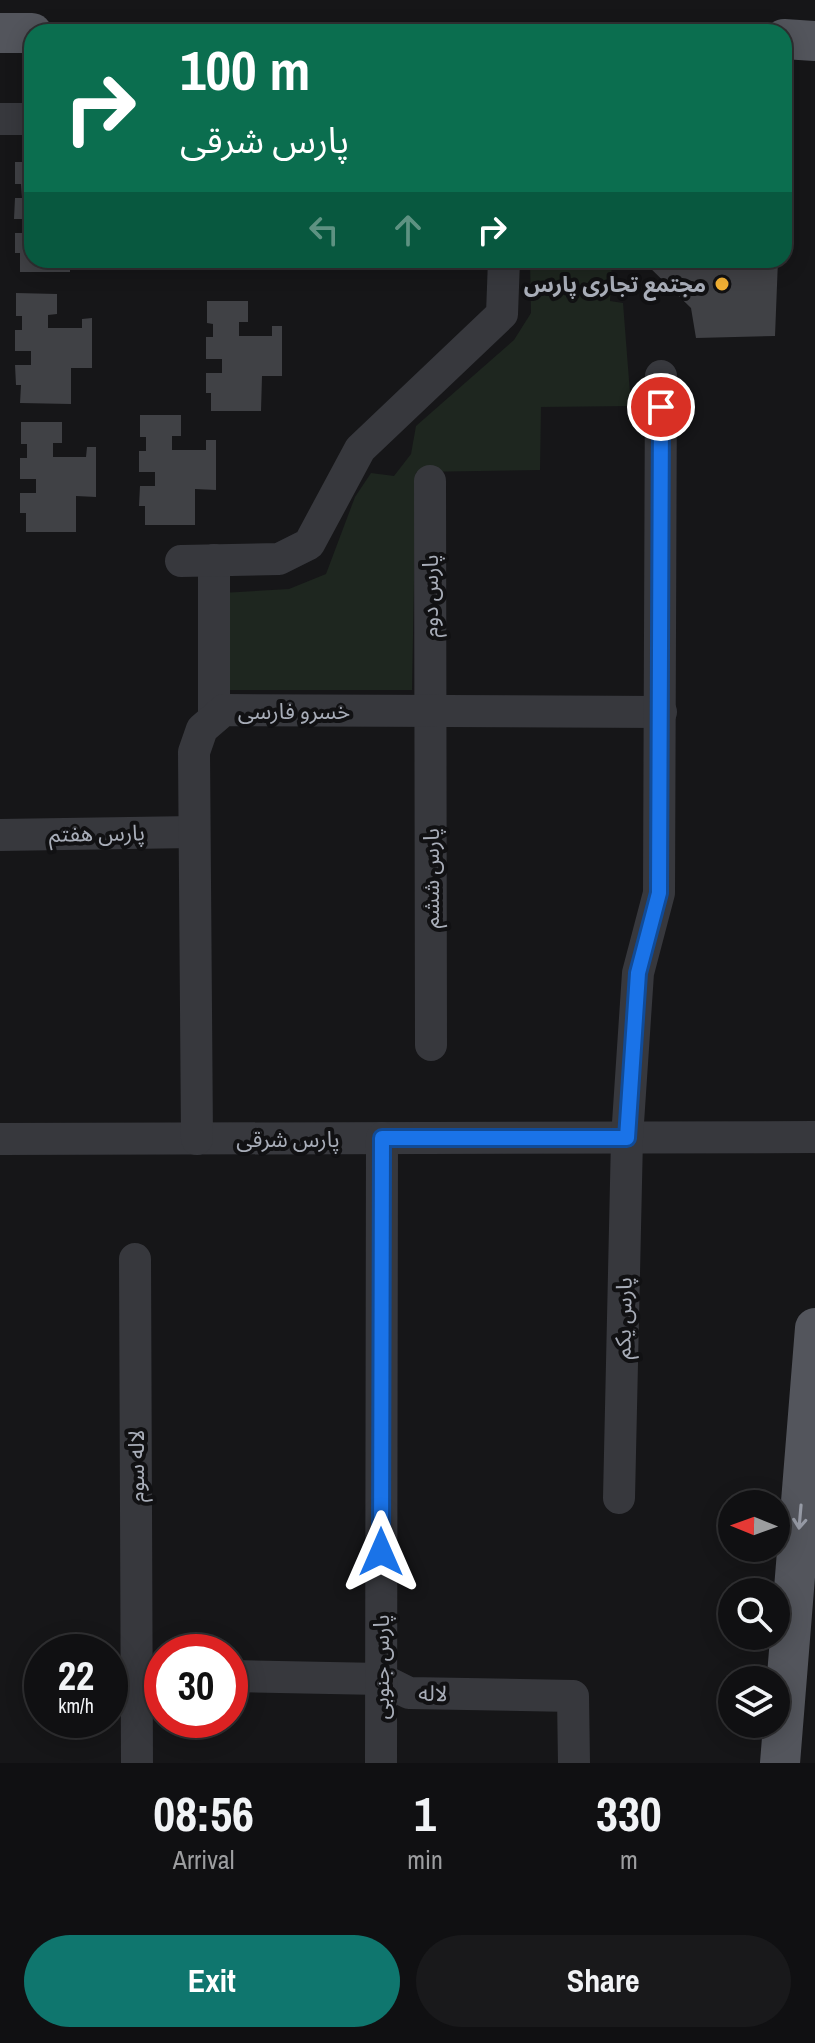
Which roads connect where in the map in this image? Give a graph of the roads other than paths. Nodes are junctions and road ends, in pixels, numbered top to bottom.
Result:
1 (0, 33) edge
2 (24, 33) edge
3 (792, 40) edge
4 (815, 41) edge
5 (0, 119) edge
6 (24, 119) edge
7 (504, 268) edge
8 (661, 376) dead end
9 (430, 481) dead end
10 (214, 560) junction
11 (181, 561) dead end
12 (430, 711) junction
13 (661, 712) junction
14 (214, 718) junction
15 (194, 832) junction
16 (0, 835) edge
17 (431, 1045) dead end
18 (815, 1137) edge
19 (382, 1138) junction
20 (627, 1138) junction
21 (0, 1139) edge
22 (197, 1139) junction
23 (135, 1259) dead end
24 (815, 1328) edge
25 (619, 1498) dead end
26 (149, 1634) edge
27 (248, 1676) edge
28 (381, 1679) junction
29 (144, 1716) edge
30 (137, 1763) edge
31 (381, 1763) edge
32 (574, 1763) edge
33 (780, 1763) edge

1 - 2 main road
3 - 4 main road
5 - 6 street
7 - 10 street
8 - 13 street, پارس یکم
9 - 12 street, پارس دوم
10 - 11 street
10 - 14 street
12 - 13 street, خسرو فارسی
12 - 14 street, خسرو فارسی
12 - 17 street, پارس ششم
13 - 20 street, پارس یکم
14 - 15 street, خسرو فارسی
15 - 16 street, پارس هفتم
15 - 22 street, خسرو فارسی
18 - 20 street, پارس شرقی
19 - 20 street, پارس شرقی
19 - 22 street, پارس شرقی
19 - 28 street, پارس جنوبی
20 - 25 street, پارس یکم
21 - 22 street, پارس شرقی
23 - 26 street, لاله سوم
24 -> 33 main road
27 - 28 street, لاله
28 - 31 street, پارس جنوبی
28 - 32 street, لاله
29 - 30 street, لاله سوم

